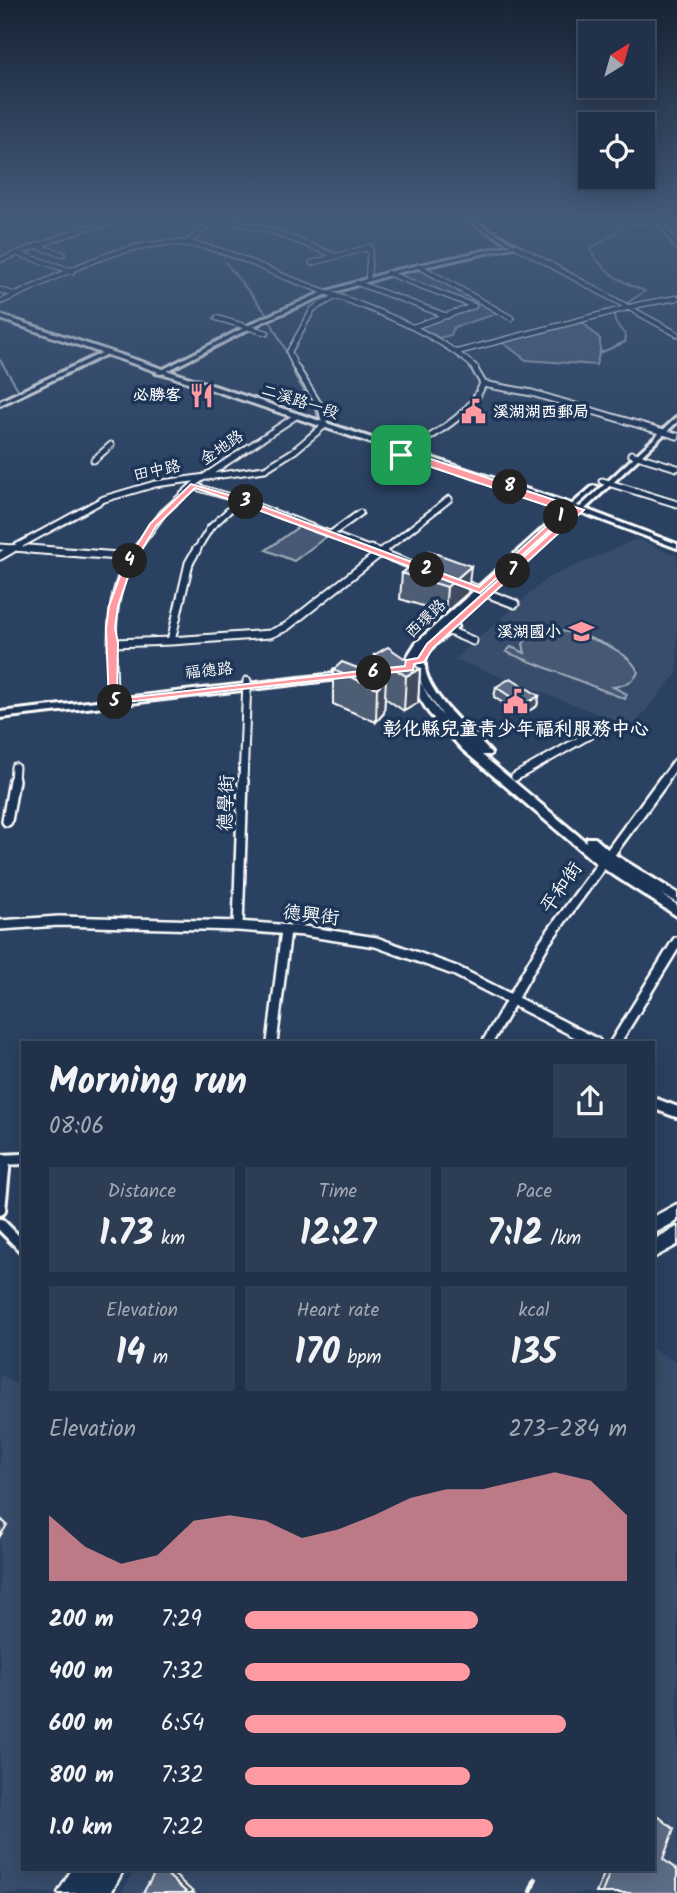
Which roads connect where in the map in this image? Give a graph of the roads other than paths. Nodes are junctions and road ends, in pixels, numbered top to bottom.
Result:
1 (288, 309) edge
2 (314, 309) edge
3 (370, 309) edge
4 (429, 309) edge
5 (465, 309) edge
6 (496, 309) edge
7 (623, 309) edge
8 (631, 309) edge
9 (447, 316) junction
10 (217, 318) dead end
11 (511, 318) dead end
12 (0, 319) edge
13 (414, 327) junction
14 (248, 328) junction
15 (267, 333) dead end
16 (677, 334) edge
17 (457, 352) junction
18 (104, 354) junction
19 (161, 372) junction
20 (483, 384) junction
21 (0, 403) edge
22 (677, 411) edge
23 (294, 417) junction
24 (677, 419) edge
25 (319, 425) junction
26 (661, 431) junction
27 (677, 436) edge
28 (111, 445) dead end
29 (403, 453) junction
30 (634, 455) junction
31 (93, 460) dead end
32 (677, 468) edge
33 (204, 477) junction
34 (605, 482) junction
35 (193, 486) junction
36 (449, 499) dead end
37 (240, 500) junction
38 (677, 504) edge
39 (577, 511) junction
40 (360, 513) dead end
41 (331, 534) junction
42 (677, 546) edge
43 (0, 547) edge
44 (15, 548) junction
45 (380, 553) junction
46 (0, 556) edge
47 (131, 557) junction
48 (429, 571) edge
49 (455, 581) edge
50 (484, 592) junction
51 (515, 604) dead end
52 (447, 630) junction
53 (171, 641) junction
54 (473, 641) dead end
55 (113, 643) junction
56 (421, 664) junction
57 (409, 665) junction
58 (248, 685) junction
59 (112, 699) junction
60 (0, 708) edge
61 (0, 715) edge
62 (589, 734) dead end
63 (677, 762) edge
64 (15, 767) dead end
65 (515, 777) junction
66 (7, 821) dead end
67 (605, 859) junction
68 (677, 899) edge
69 (677, 911) edge
70 (0, 925) edge
71 (238, 926) junction
72 (286, 930) junction
73 (677, 942) edge
74 (511, 997) junction
75 (272, 1041) edge
76 (488, 1041) edge
77 (592, 1041) edge
78 (616, 1041) edge
79 (655, 1104) edge
80 (677, 1112) edge
81 (21, 1159) edge
82 (2, 1160) edge
83 (0, 1210) edge
84 (677, 1212) edge
85 (0, 1224) edge
86 (655, 1225) edge
87 (677, 1235) edge
88 (21, 1245) edge
89 (655, 1249) edge
90 (85, 1871) edge
91 (111, 1871) edge
92 (70, 1893) edge
93 (97, 1893) edge

1 - 14 street
2 - 25 street
3 - 13 street
4 - 9 street
5 - 9 street
6 - 11 street
7 - 17 street
8 - 16 street
9 - 13 street
10 - 14 street
12 - 18 main road, 二溪路一段
13 - 17 street
14 - 15 street
14 - 19 street
17 - 20 street
18 - 19 main road, 二溪路一段
18 - 21 street
19 - 23 main road, 二溪路一段
20 - 26 street
20 - 29 street
22 - 26 street, 西環路
23 - 25 main road, 二溪路一段
23 - 33 street, 金地路
24 - 26 street, 西環路
25 - 29 main road, 二溪路一段
25 - 33 street, 田中路
26 - 27 street
26 - 30 street, 西環路
28 - 31 street
29 - 39 main road, 二溪路一段
30 - 32 street
30 - 34 street, 西環路
33 - 35 street, 金地路
33 - 44 street, 田中路
34 - 38 street
34 - 39 street, 西環路
35 - 37 street
35 - 47 street, 金地路
36 - 45 street
37 - 41 street
37 - 53 street
39 - 42 street, 二溪路一段
39 - 50 main road, 西環路
40 - 41 street
41 - 45 street
43 - 44 street
44 - 46 street, 田中路
44 - 47 street
45 - 48 street
45 - 53 street
47 - 55 street, 金地路
49 - 50 street
50 - 51 street
50 - 52 main road, 西環路
50 - 57 main road, 西環路
52 - 54 street
52 - 56 main road, 西環路
53 - 55 street
55 - 59 street, 金地路
56 - 57 street, 福德路
56 - 65 main road, 西環路
57 - 58 street, 福德路
57 - 67 main road, 西環路
58 - 59 street, 福德路
58 - 71 street, 德學街
59 - 60 street, 福德路
59 - 61 street, 福德路
62 - 65 street
63 - 67 street, 平和街
64 - 66 street
65 - 67 main road, 西環路
67 - 68 main road
67 - 69 main road
67 - 74 street, 平和街
70 - 71 street, 德興街
71 - 72 street, 德興街
72 - 74 street, 德興街
72 - 75 street
73 - 78 street
74 - 76 street, 平和街
74 - 77 street, 德興街
79 - 80 street
81 - 82 street
82 - 83 street
84 - 86 main road
85 - 88 street
87 - 89 main road
90 - 92 main road
91 - 93 main road

